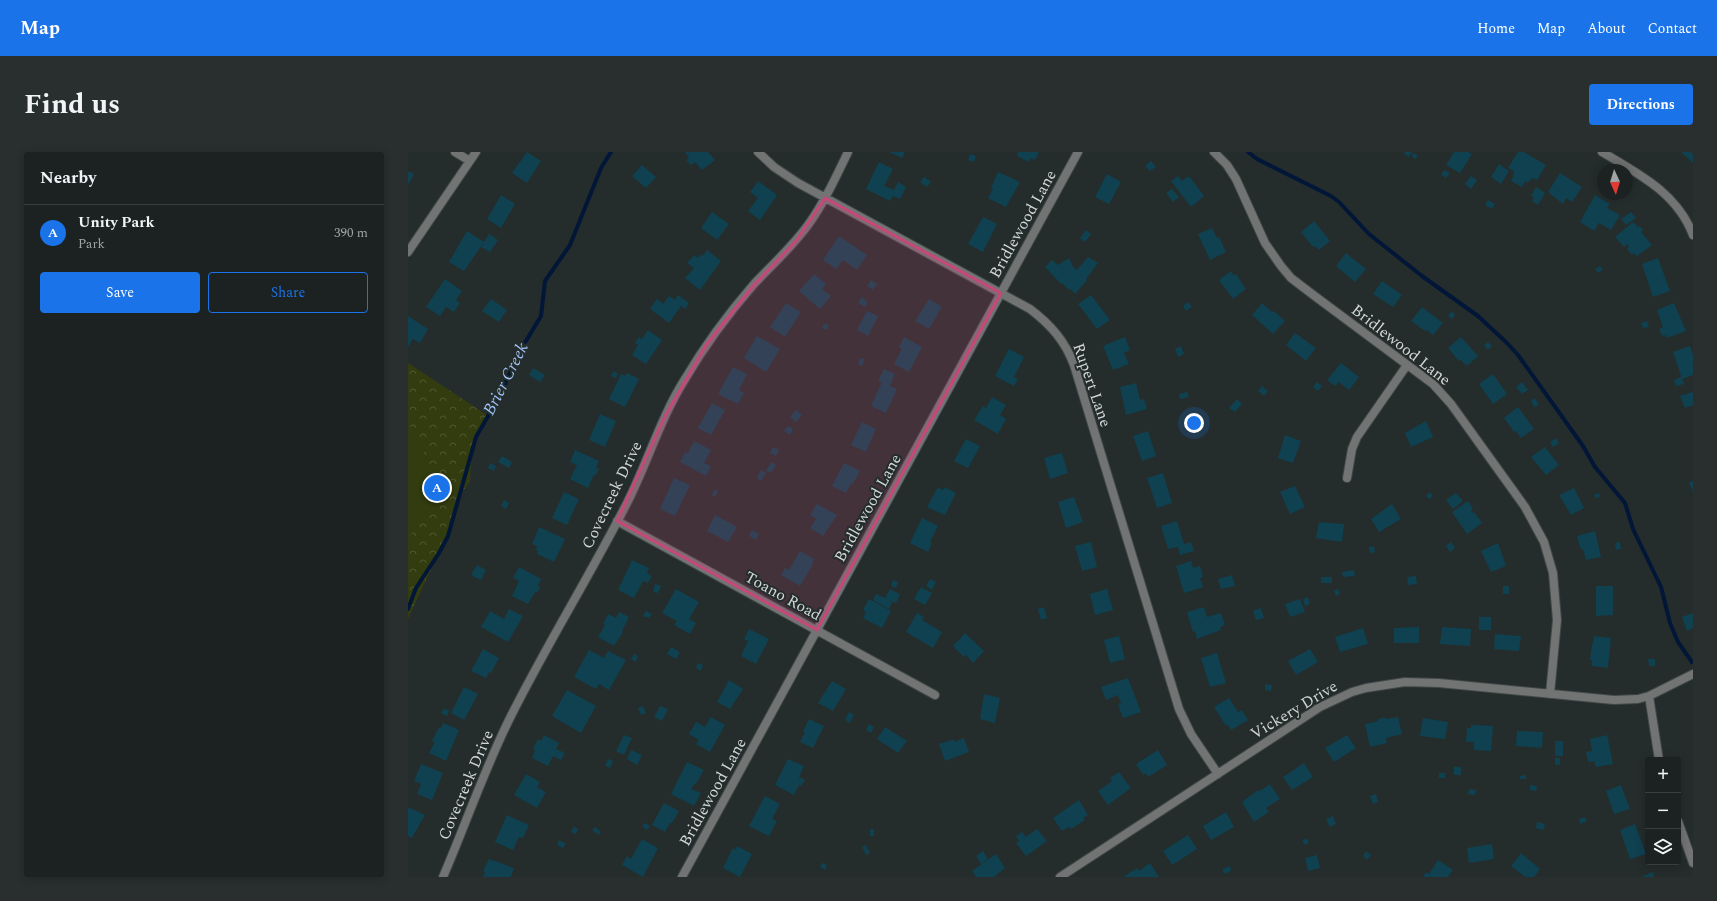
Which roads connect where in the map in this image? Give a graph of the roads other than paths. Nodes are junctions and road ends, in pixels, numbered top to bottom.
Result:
1 (455, 152) edge
2 (476, 152) edge
3 (758, 152) edge
4 (848, 152) edge
5 (1078, 152) edge
6 (1214, 152) edge
7 (1602, 152) edge
8 (470, 161) junction
9 (825, 198) junction
10 (1693, 235) edge
11 (408, 252) edge
12 (1001, 293) junction
13 (1407, 365) junction
14 (1347, 478) dead end
15 (617, 521) junction
16 (817, 630) junction
17 (1693, 674) edge
18 (1550, 694) junction
19 (935, 695) dead end
20 (1649, 696) junction
21 (1659, 757) edge
22 (1218, 774) junction
23 (1681, 829) edge
24 (1693, 863) edge
25 (442, 877) edge
26 (682, 877) edge
27 (1060, 877) edge

1 - 8 street
2 - 8 street
3 - 9 street, Rupert Lane
4 - 9 street, Covecreek Drive
5 - 12 street, Bridlewood Lane
6 - 13 street, Bridlewood Lane
7 - 10 street
8 - 11 street
9 - 12 street, Rupert Lane
9 - 15 street, Covecreek Drive
12 - 16 street, Bridlewood Lane
12 - 22 street, Rupert Lane
13 - 14 street
13 - 18 street, Bridlewood Lane
15 - 16 street, Toano Road
15 - 25 street, Covecreek Drive
16 - 19 street, Toano Road
16 - 26 street, Bridlewood Lane
17 - 20 street, Vickery Drive
18 - 20 street, Vickery Drive
18 - 22 street, Vickery Drive
20 - 21 street
22 - 27 street, Vickery Drive
23 - 24 street

